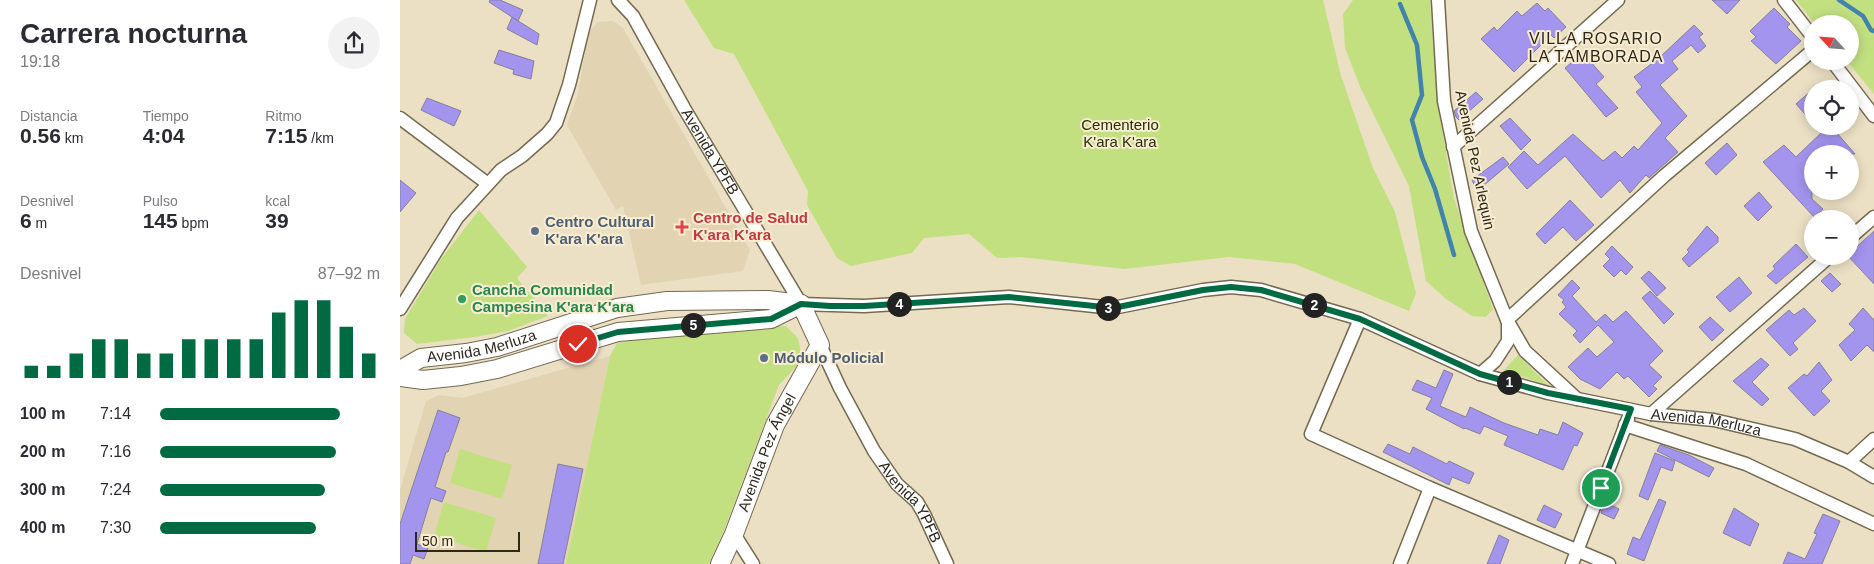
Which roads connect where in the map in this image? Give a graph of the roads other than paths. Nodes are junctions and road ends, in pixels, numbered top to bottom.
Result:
1 (590, 0) edge
2 (618, 0) edge
3 (1438, 0) edge
4 (1618, 0) edge
5 (1784, 0) edge
6 (1804, 26) edge
7 (1804, 58) edge
8 (1839, 70) edge
9 (1874, 116) edge
10 (400, 118) edge
11 (1453, 147) junction
12 (488, 184) junction
13 (1874, 217) edge
14 (1859, 230) edge
15 (1820, 265) edge
16 (801, 304) junction
17 (400, 309) edge
18 (1360, 319) junction
19 (1508, 320) junction
20 (820, 345) junction
21 (400, 370) edge
22 (1480, 374) junction
23 (400, 377) edge
24 (1577, 399) junction
25 (1631, 409) junction
26 (1651, 414) junction
27 (1625, 425) junction
28 (1874, 439) edge
29 (1848, 462) junction
30 (1874, 477) edge
31 (1430, 488) junction
32 (1874, 524) edge
33 (734, 534) junction
34 (1577, 551) junction
35 (720, 564) edge
36 (752, 564) edge
37 (947, 564) edge
38 (1400, 564) edge
39 (1572, 564) edge
40 (1609, 564) edge

1 - 12 street
2 - 16 street, Avenida YPFB
3 - 11 street, Avenida Pez Arlequin
4 - 11 street
5 - 6 street
7 - 19 street
8 - 9 street
10 - 12 street
11 - 19 street, Avenida Pez Arlequin
12 - 17 street
13 - 14 street
15 - 26 street
16 - 18 street, Avenida Merluza
16 - 20 street, Avenida YPFB
16 - 21 street, Avenida Merluza
16 - 23 street, Avenida Merluza
18 - 22 street, Avenida Merluza
18 - 31 street
19 - 22 street, Avenida Pez Arlequin
19 - 24 street, Avenida Pez Arlequin
20 - 33 street, Avenida Pez Ángel
20 - 37 street, Avenida YPFB
22 - 24 street, Avenida Merluza
24 - 25 street, Avenida Merluza
25 - 26 street, Avenida Merluza
25 - 27 street
26 - 29 street, Avenida Merluza
27 - 32 street, Avenida Merluza
27 - 34 street
28 - 29 street
29 - 30 street, Avenida Merluza
31 - 34 street
31 - 38 street
33 - 35 street, Avenida Pez Ángel
33 - 36 street
34 - 39 street
34 - 40 street

